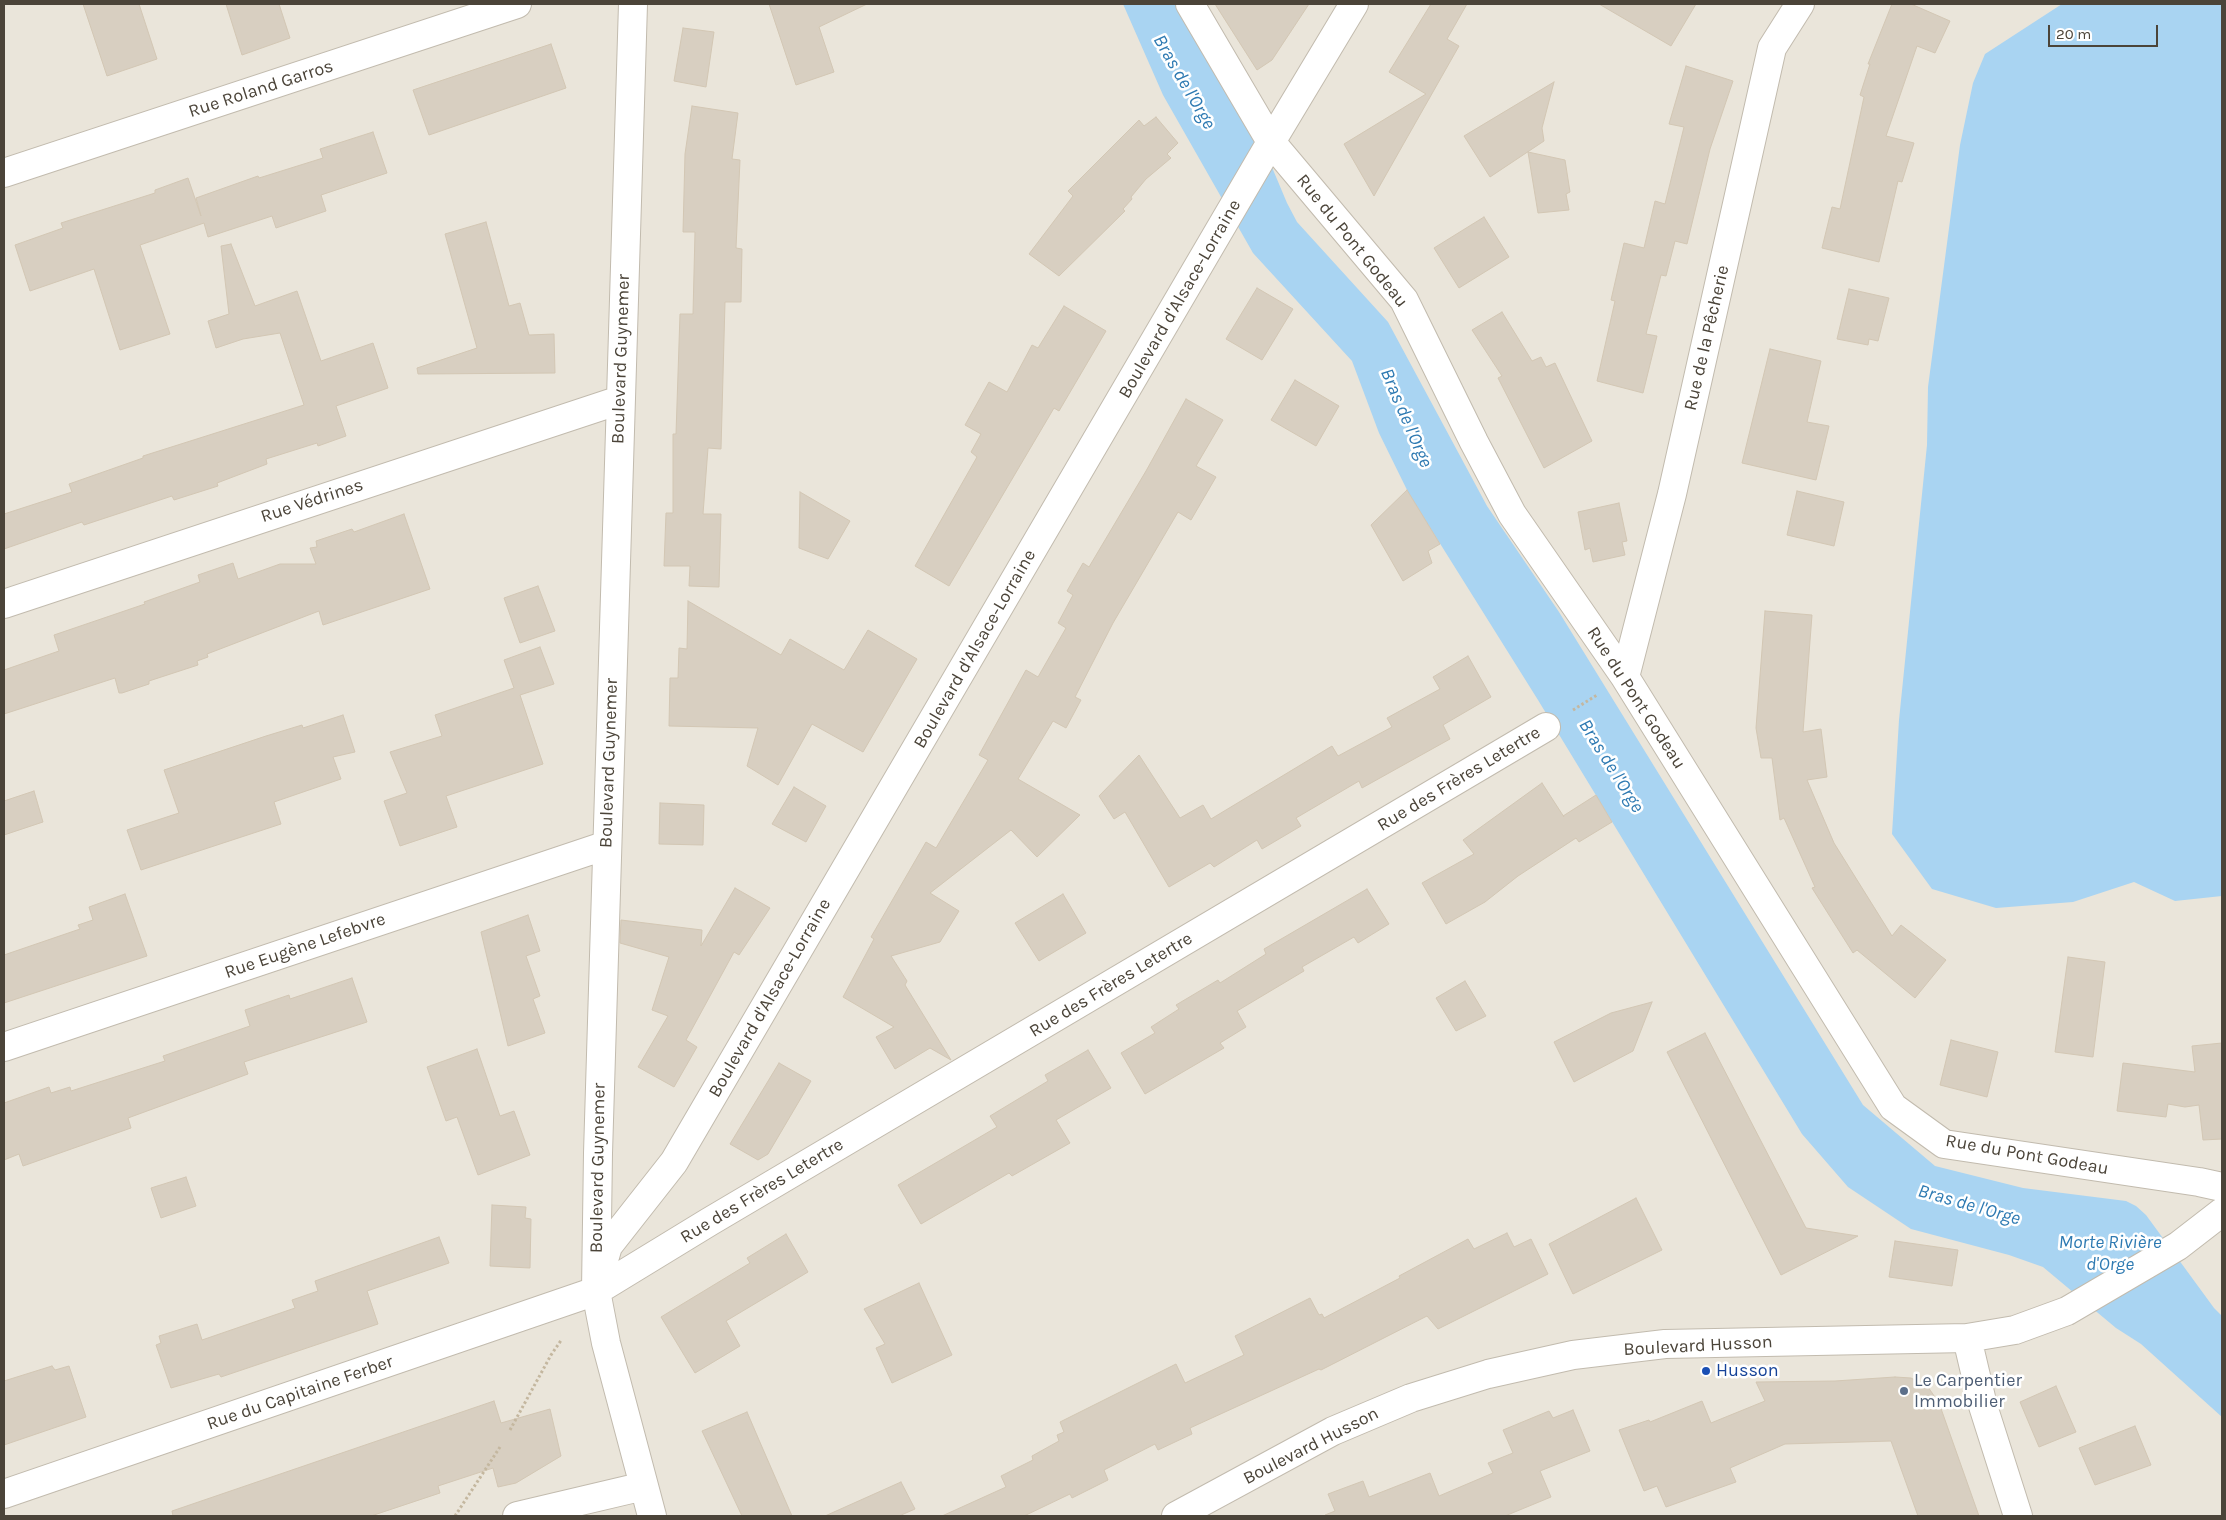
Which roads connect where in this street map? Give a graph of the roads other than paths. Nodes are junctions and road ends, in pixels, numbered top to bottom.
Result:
1 (518, 4) edge
2 (633, 4) edge
3 (1190, 4) edge
4 (1354, 4) edge
5 (1800, 4) edge
6 (1271, 142) junction
7 (4, 173) edge
8 (620, 400) junction
9 (4, 604) edge
10 (1625, 677) junction
11 (1546, 727) road end
12 (607, 845) junction
13 (4, 1047) edge
14 (2222, 1188) edge
15 (2222, 1212) edge
16 (596, 1291) junction
17 (1967, 1338) junction
18 (644, 1486) junction
19 (4, 1494) edge
20 (517, 1516) edge
21 (652, 1516) edge
22 (1176, 1516) edge
23 (2018, 1516) edge

1 - 7 street, Rue Roland Garros
2 - 8 street, Boulevard Guynemer
3 - 6 street, Rue du Pont Godeau
4 - 6 street, Boulevard d'Alsace-Lorraine
5 - 10 street, Rue de la Pêcherie
6 - 10 street, Rue du Pont Godeau
6 - 16 street, Boulevard d'Alsace-Lorraine
8 - 9 street, Rue Védrines
8 - 12 street, Boulevard Guynemer
10 - 14 street, Rue du Pont Godeau
11 - 16 street, Rue des Frères Letertre
12 - 13 street, Rue Eugène Lefebvre
12 - 16 street, Boulevard Guynemer
15 - 17 street, Boulevard Husson
16 - 18 street, Boulevard Guynemer
16 - 19 street, Rue du Capitaine Ferber
17 - 22 street, Boulevard Husson
17 - 23 street
18 - 20 street
18 - 21 street, Boulevard Guynemer

